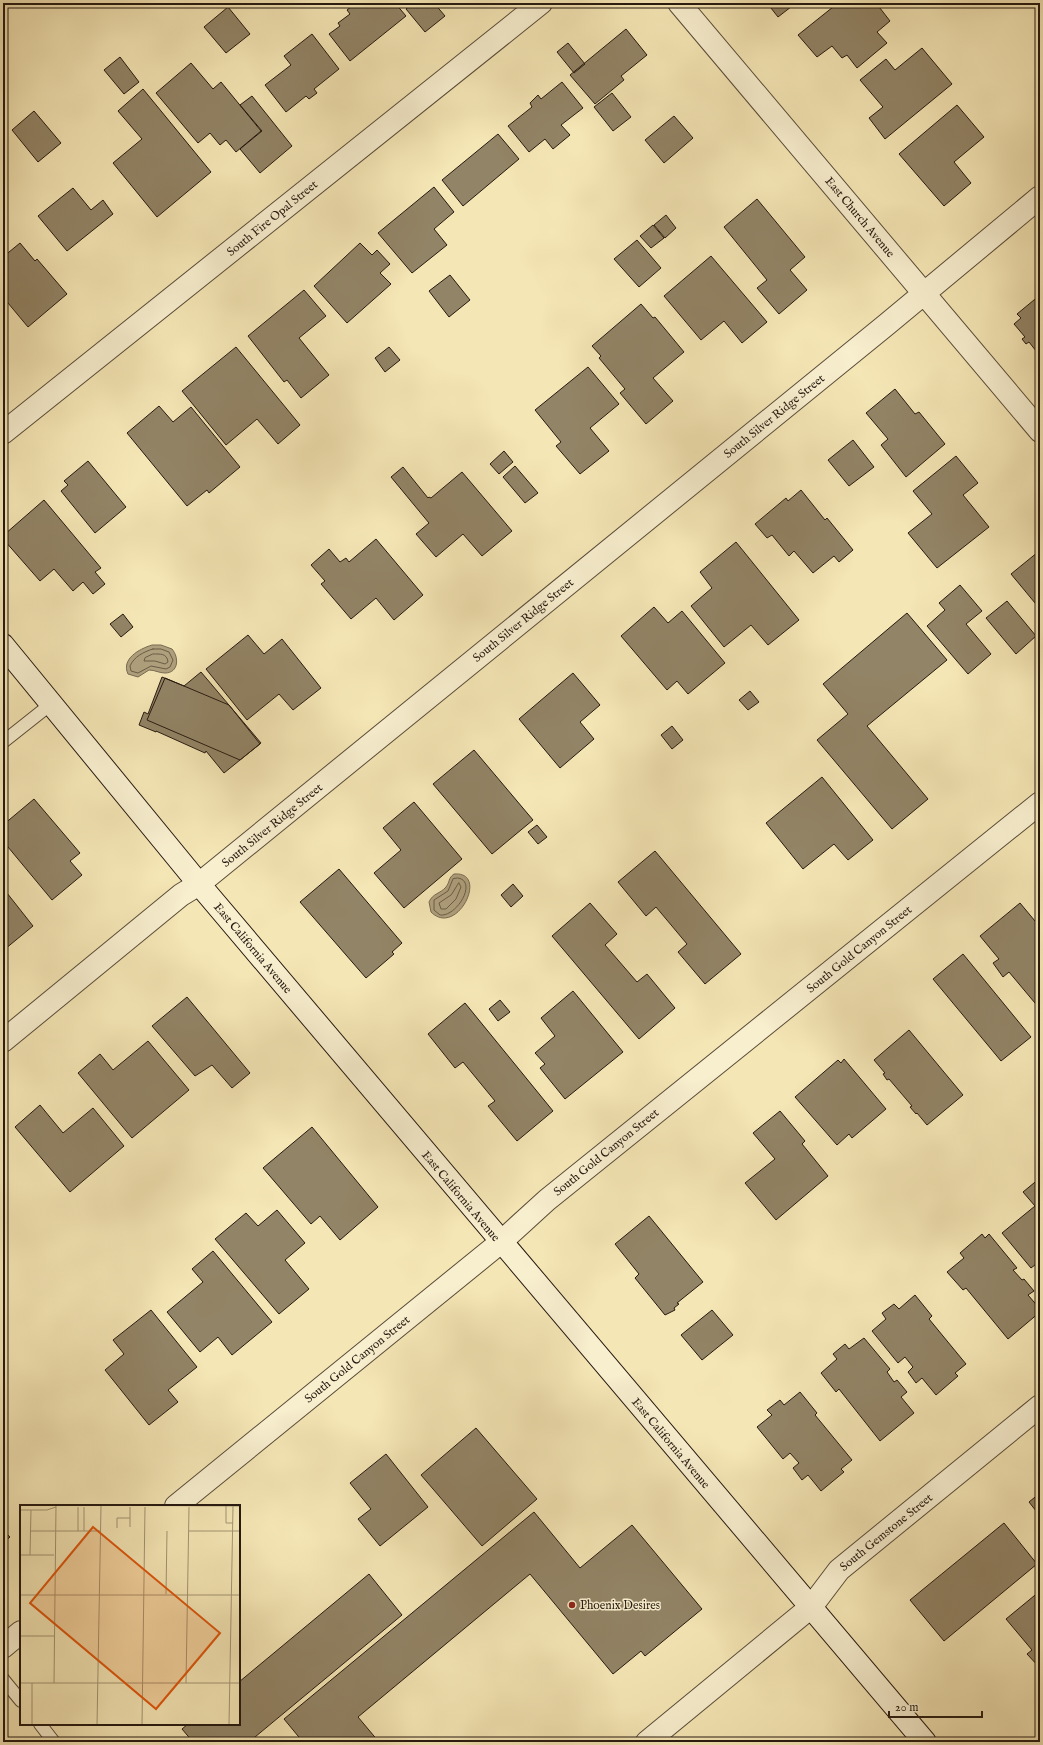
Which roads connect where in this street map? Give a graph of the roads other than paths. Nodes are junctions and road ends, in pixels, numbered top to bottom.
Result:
1 (541, 3) edge
2 (679, 3) edge
3 (1040, 197) edge
4 (925, 293) junction
5 (1040, 431) edge
6 (3, 433) edge
7 (3, 645) edge
8 (51, 704) junction
9 (3, 742) edge
10 (1040, 803) edge
11 (199, 884) junction
12 (3, 1041) edge
13 (501, 1242) junction
14 (1040, 1406) edge
15 (177, 1505) edge
16 (811, 1607) junction
17 (20, 1633) edge
18 (3, 1647) edge
19 (3, 1679) edge
20 (20, 1700) edge
21 (41, 1725) edge
22 (54, 1742) edge
23 (647, 1742) edge
24 (925, 1742) edge

1 - 6 street, South Fire Opal Street
2 - 4 street, East Church Avenue
3 - 4 street, South Silver Ridge Street
4 - 5 street, East Church Avenue
4 - 11 street, South Silver Ridge Street
7 - 8 street, East California Avenue
8 - 9 lane
8 - 11 street, East California Avenue
10 - 13 street, South Gold Canyon Street
11 - 12 street, South Silver Ridge Street
11 - 13 street, East California Avenue
13 - 15 street, South Gold Canyon Street
13 - 16 street, East California Avenue
14 - 16 street, South Gemstone Street
16 - 23 street, South Gemstone Street
16 - 24 street, East California Avenue
17 - 18 street
19 - 20 lane
21 - 22 lane

